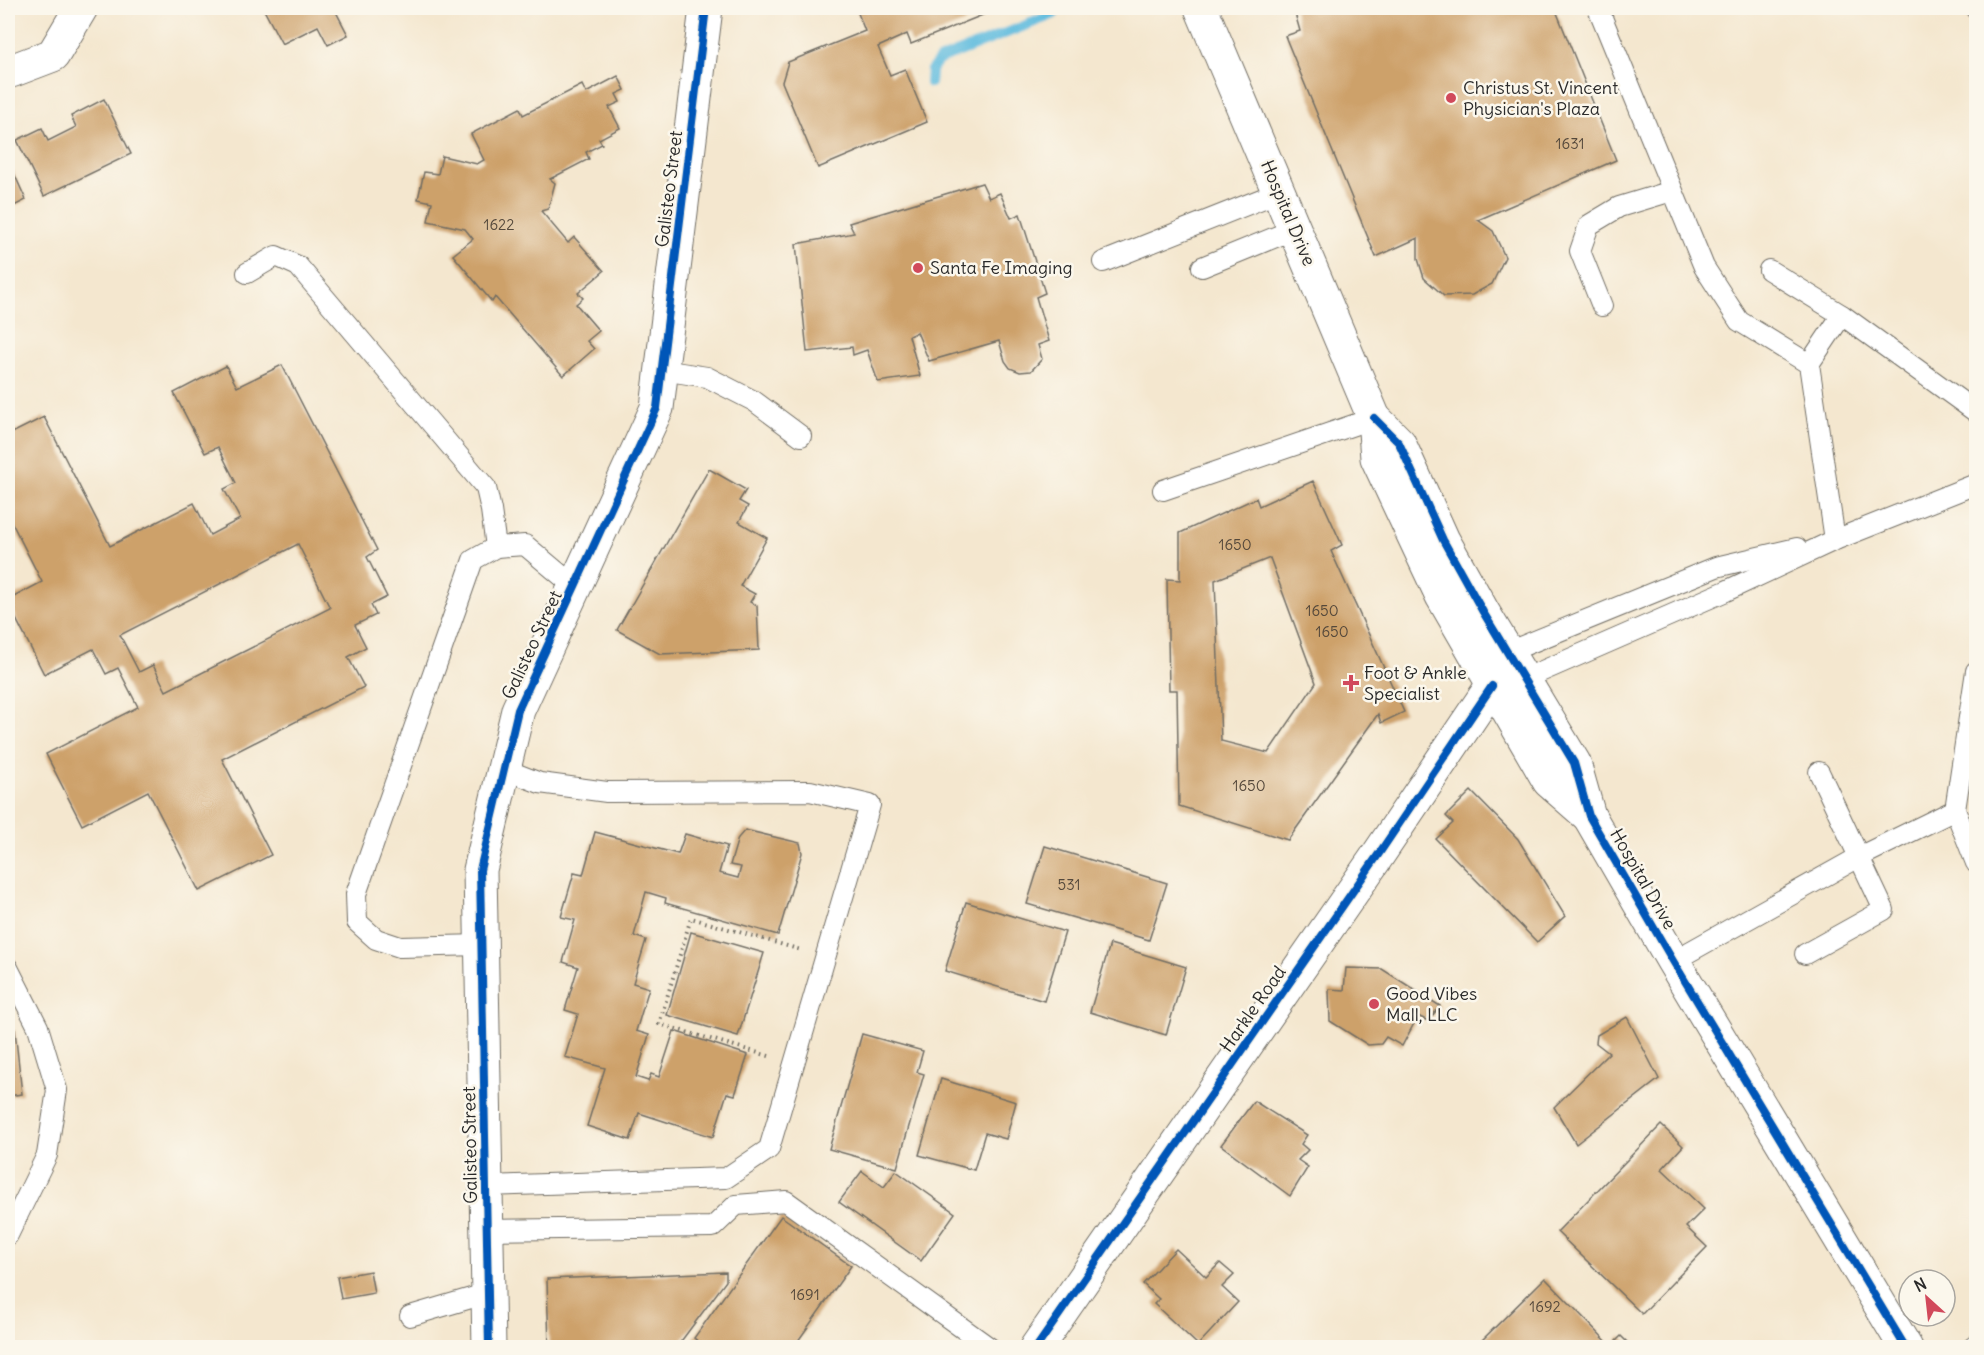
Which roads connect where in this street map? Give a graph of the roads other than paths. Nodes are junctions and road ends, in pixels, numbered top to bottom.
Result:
1 (81, 8) edge
2 (706, 8) edge
3 (1201, 8) edge
4 (1598, 8) edge
5 (8, 68) edge
6 (1671, 191) junction
7 (1279, 192) junction
8 (1295, 229) junction
9 (1103, 262) dead end
10 (1202, 267) dead end
11 (1769, 270) dead end
12 (247, 273) dead end
13 (1602, 306) dead end
14 (1842, 315) junction
15 (1809, 364) junction
16 (662, 370) junction
17 (1977, 412) edge
18 (1374, 418) junction
19 (801, 436) dead end
20 (1977, 483) edge
21 (1163, 490) dead end
22 (1835, 540) junction
23 (496, 547) junction
24 (575, 587) junction
25 (1516, 665) junction
26 (1977, 670) edge
27 (1492, 686) junction
28 (504, 769) junction
29 (1819, 772) dead end
30 (1955, 810) junction
31 (1588, 816) junction
32 (1859, 857) junction
33 (1977, 863) edge
34 (481, 945) junction
35 (1805, 954) dead end
36 (1673, 961) junction
37 (8, 968) edge
38 (486, 1186) junction
39 (487, 1230) junction
40 (8, 1235) edge
41 (488, 1293) junction
42 (410, 1316) dead end
43 (1977, 1345) edge
44 (489, 1347) edge
45 (990, 1347) edge
46 (1036, 1347) edge
47 (1906, 1347) edge
48 (1972, 1347) edge

1 - 5 street
2 - 16 street, Galisteo Street
3 - 7 street, Hospital Drive
4 - 6 lane
6 - 13 lane
6 - 15 lane
7 - 8 street, Hospital Drive
7 - 9 lane
8 - 10 lane
8 - 18 street, Hospital Drive
11 - 14 lane
12 - 23 lane
14 - 15 lane
14 - 17 lane
15 - 22 lane
16 - 19 lane
16 - 24 street, Galisteo Street
18 - 21 lane
18 - 25 street, Hospital Drive
18 - 27 street, Hospital Drive
20 - 22 lane
22 - 25 lane
22 - 25 lane
23 - 24 lane
23 - 34 lane
24 - 28 street, Galisteo Street
25 - 27 lane
25 - 27 lane
25 - 31 street, Hospital Drive
26 - 30 lane
27 - 31 street, Hospital Drive
27 - 46 street, Harkle Road
28 - 34 street, Galisteo Street
28 - 38 lane
29 - 32 lane
30 - 32 lane
30 - 33 lane
31 - 36 street, Hospital Drive
32 - 35 lane
32 - 36 lane
34 - 38 street, Galisteo Street
36 - 47 street, Hospital Drive
37 - 40 lane
38 - 39 street, Galisteo Street
39 - 41 street, Galisteo Street
39 - 45 lane
41 - 42 lane
41 - 44 street, Galisteo Street
43 - 48 lane

